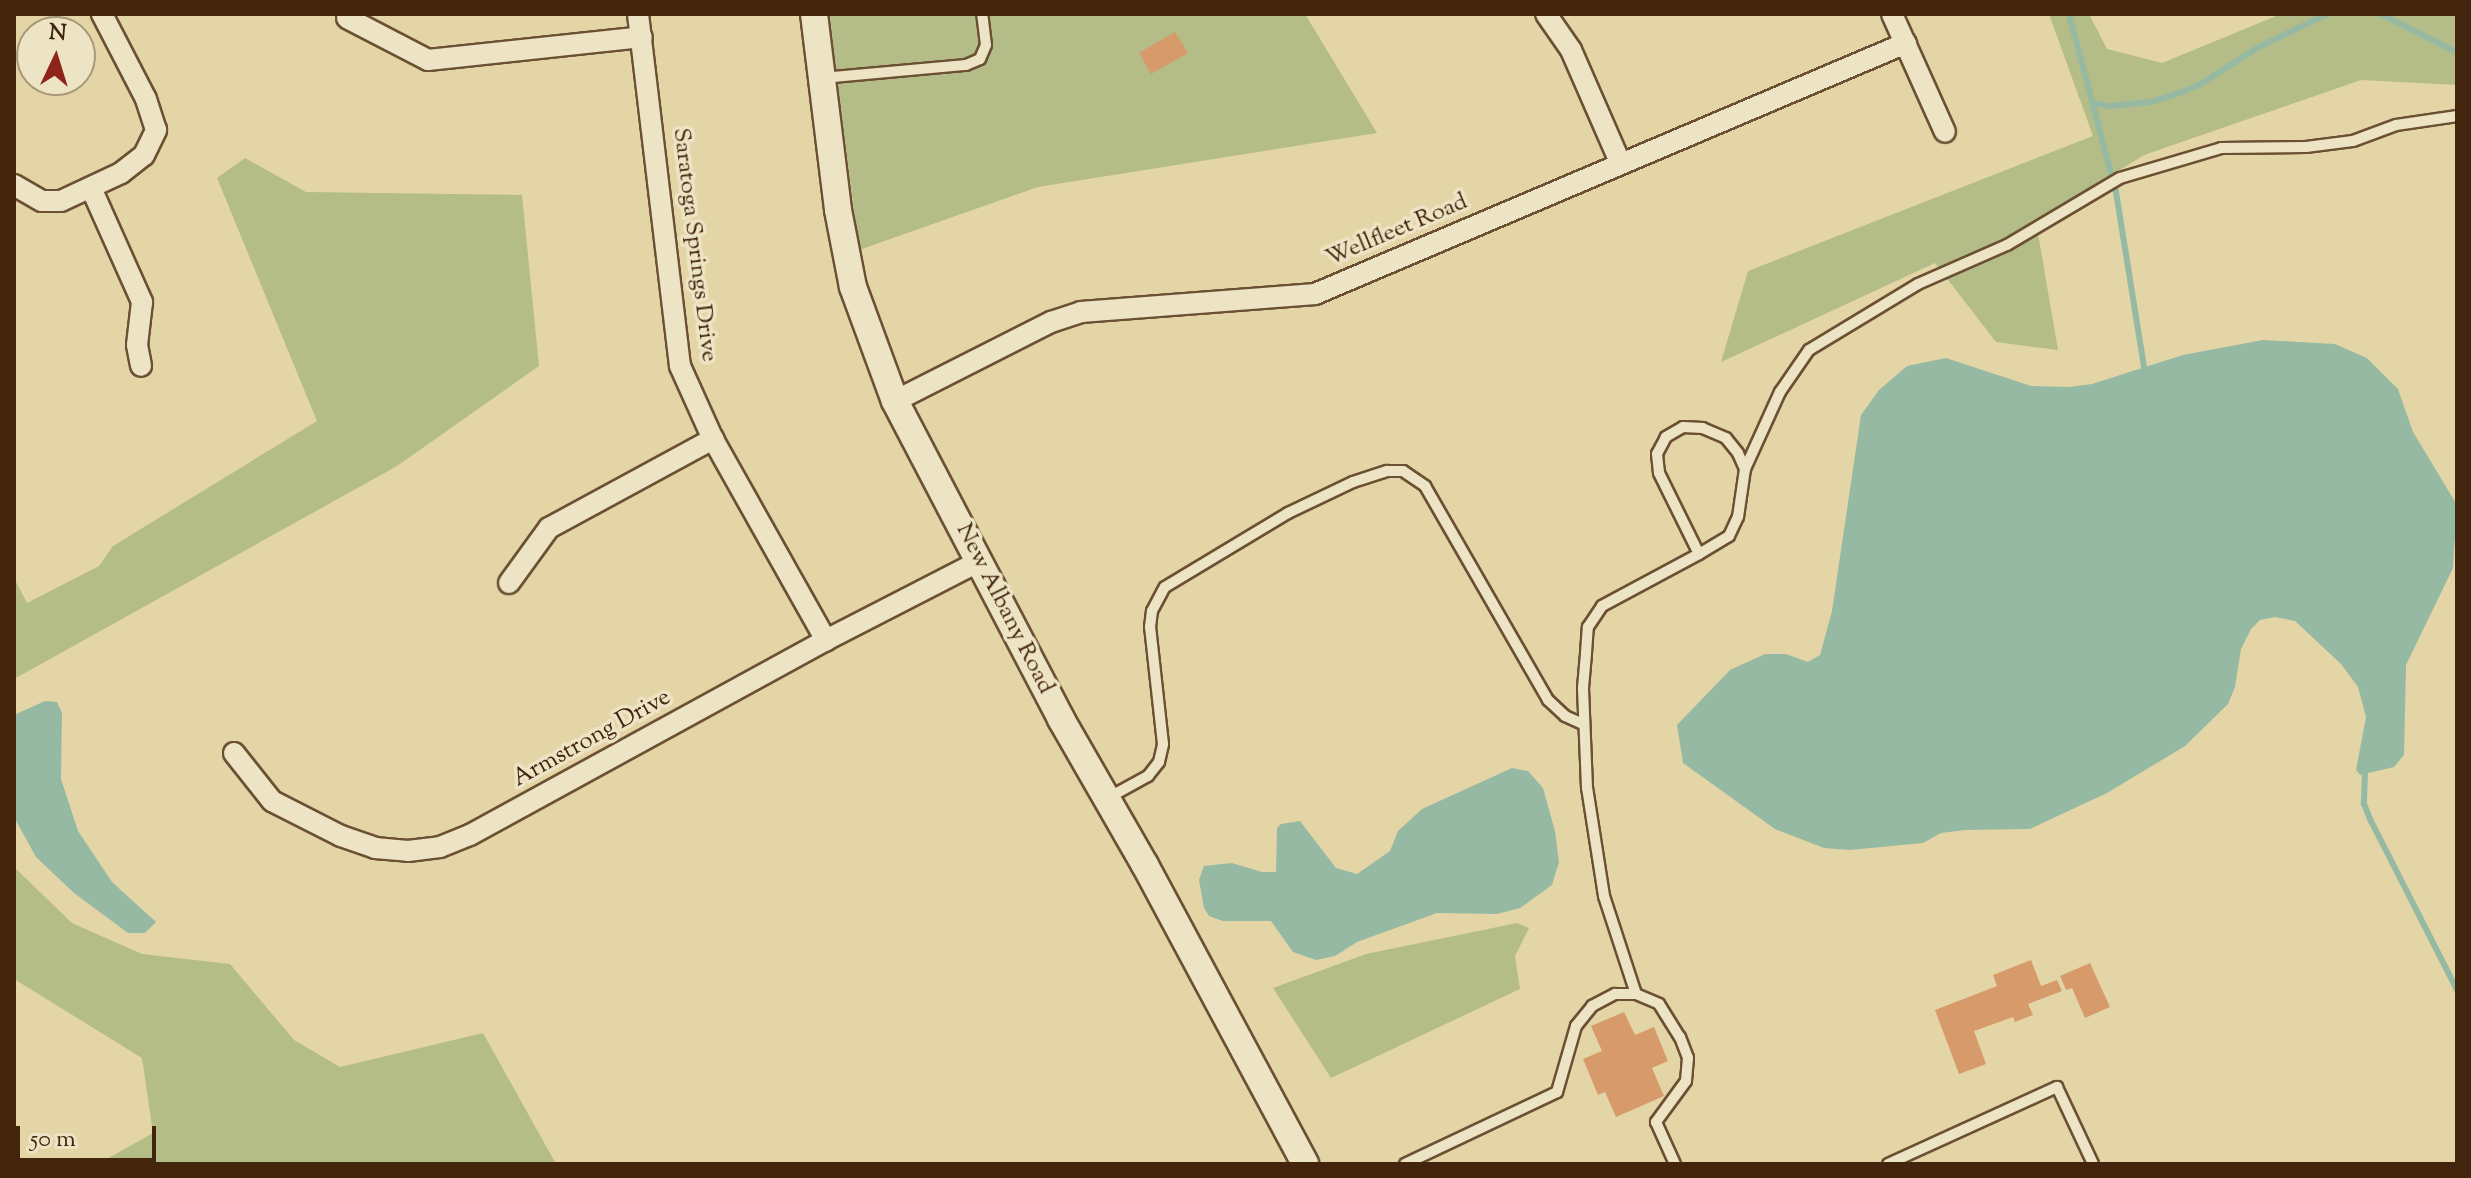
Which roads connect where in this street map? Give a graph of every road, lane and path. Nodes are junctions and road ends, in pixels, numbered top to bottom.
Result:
1 (102, 14) edge
2 (638, 14) edge
3 (814, 14) edge
4 (982, 14) edge
5 (1546, 14) edge
6 (1892, 14) edge
7 (347, 18) dead end
8 (642, 37) junction
9 (1906, 43) junction
10 (822, 78) junction
11 (2457, 116) edge
12 (1945, 132) dead end
13 (1620, 162) junction
14 (14, 185) edge
15 (92, 190) junction
16 (141, 366) dead end
17 (895, 401) junction
18 (713, 439) junction
19 (1745, 469) junction
20 (1699, 554) junction
21 (980, 561) junction
22 (509, 583) dead end
23 (826, 640) junction
24 (1583, 724) junction
25 (234, 753) dead end
26 (1105, 800) junction
27 (1636, 994) junction
28 (1305, 1164) edge
29 (1405, 1164) edge
30 (1675, 1164) edge
31 (1888, 1164) edge
32 (2093, 1164) edge

1 - 15 street
2 - 8 street, Saratoga Springs Drive
3 - 10 street, New Albany Road
4 - 10 lane
5 - 13 street
6 - 9 street
7 - 8 street
8 - 18 street, Saratoga Springs Drive
9 - 12 street
9 - 13 street, Wellfleet Road
10 - 17 street, New Albany Road
11 - 19 lane
13 - 17 street, Wellfleet Road
14 - 15 street
15 - 16 street
17 - 21 street, New Albany Road
18 - 22 street
18 - 23 street, Saratoga Springs Drive
19 - 20 lane
19 - 20 lane
20 - 24 lane
21 - 23 street, Armstrong Drive
21 - 26 street, New Albany Road
23 - 25 street, Armstrong Drive
24 - 26 lane
24 - 27 lane
26 - 28 street, New Albany Road
27 - 29 lane
27 - 30 lane
31 - 32 lane

